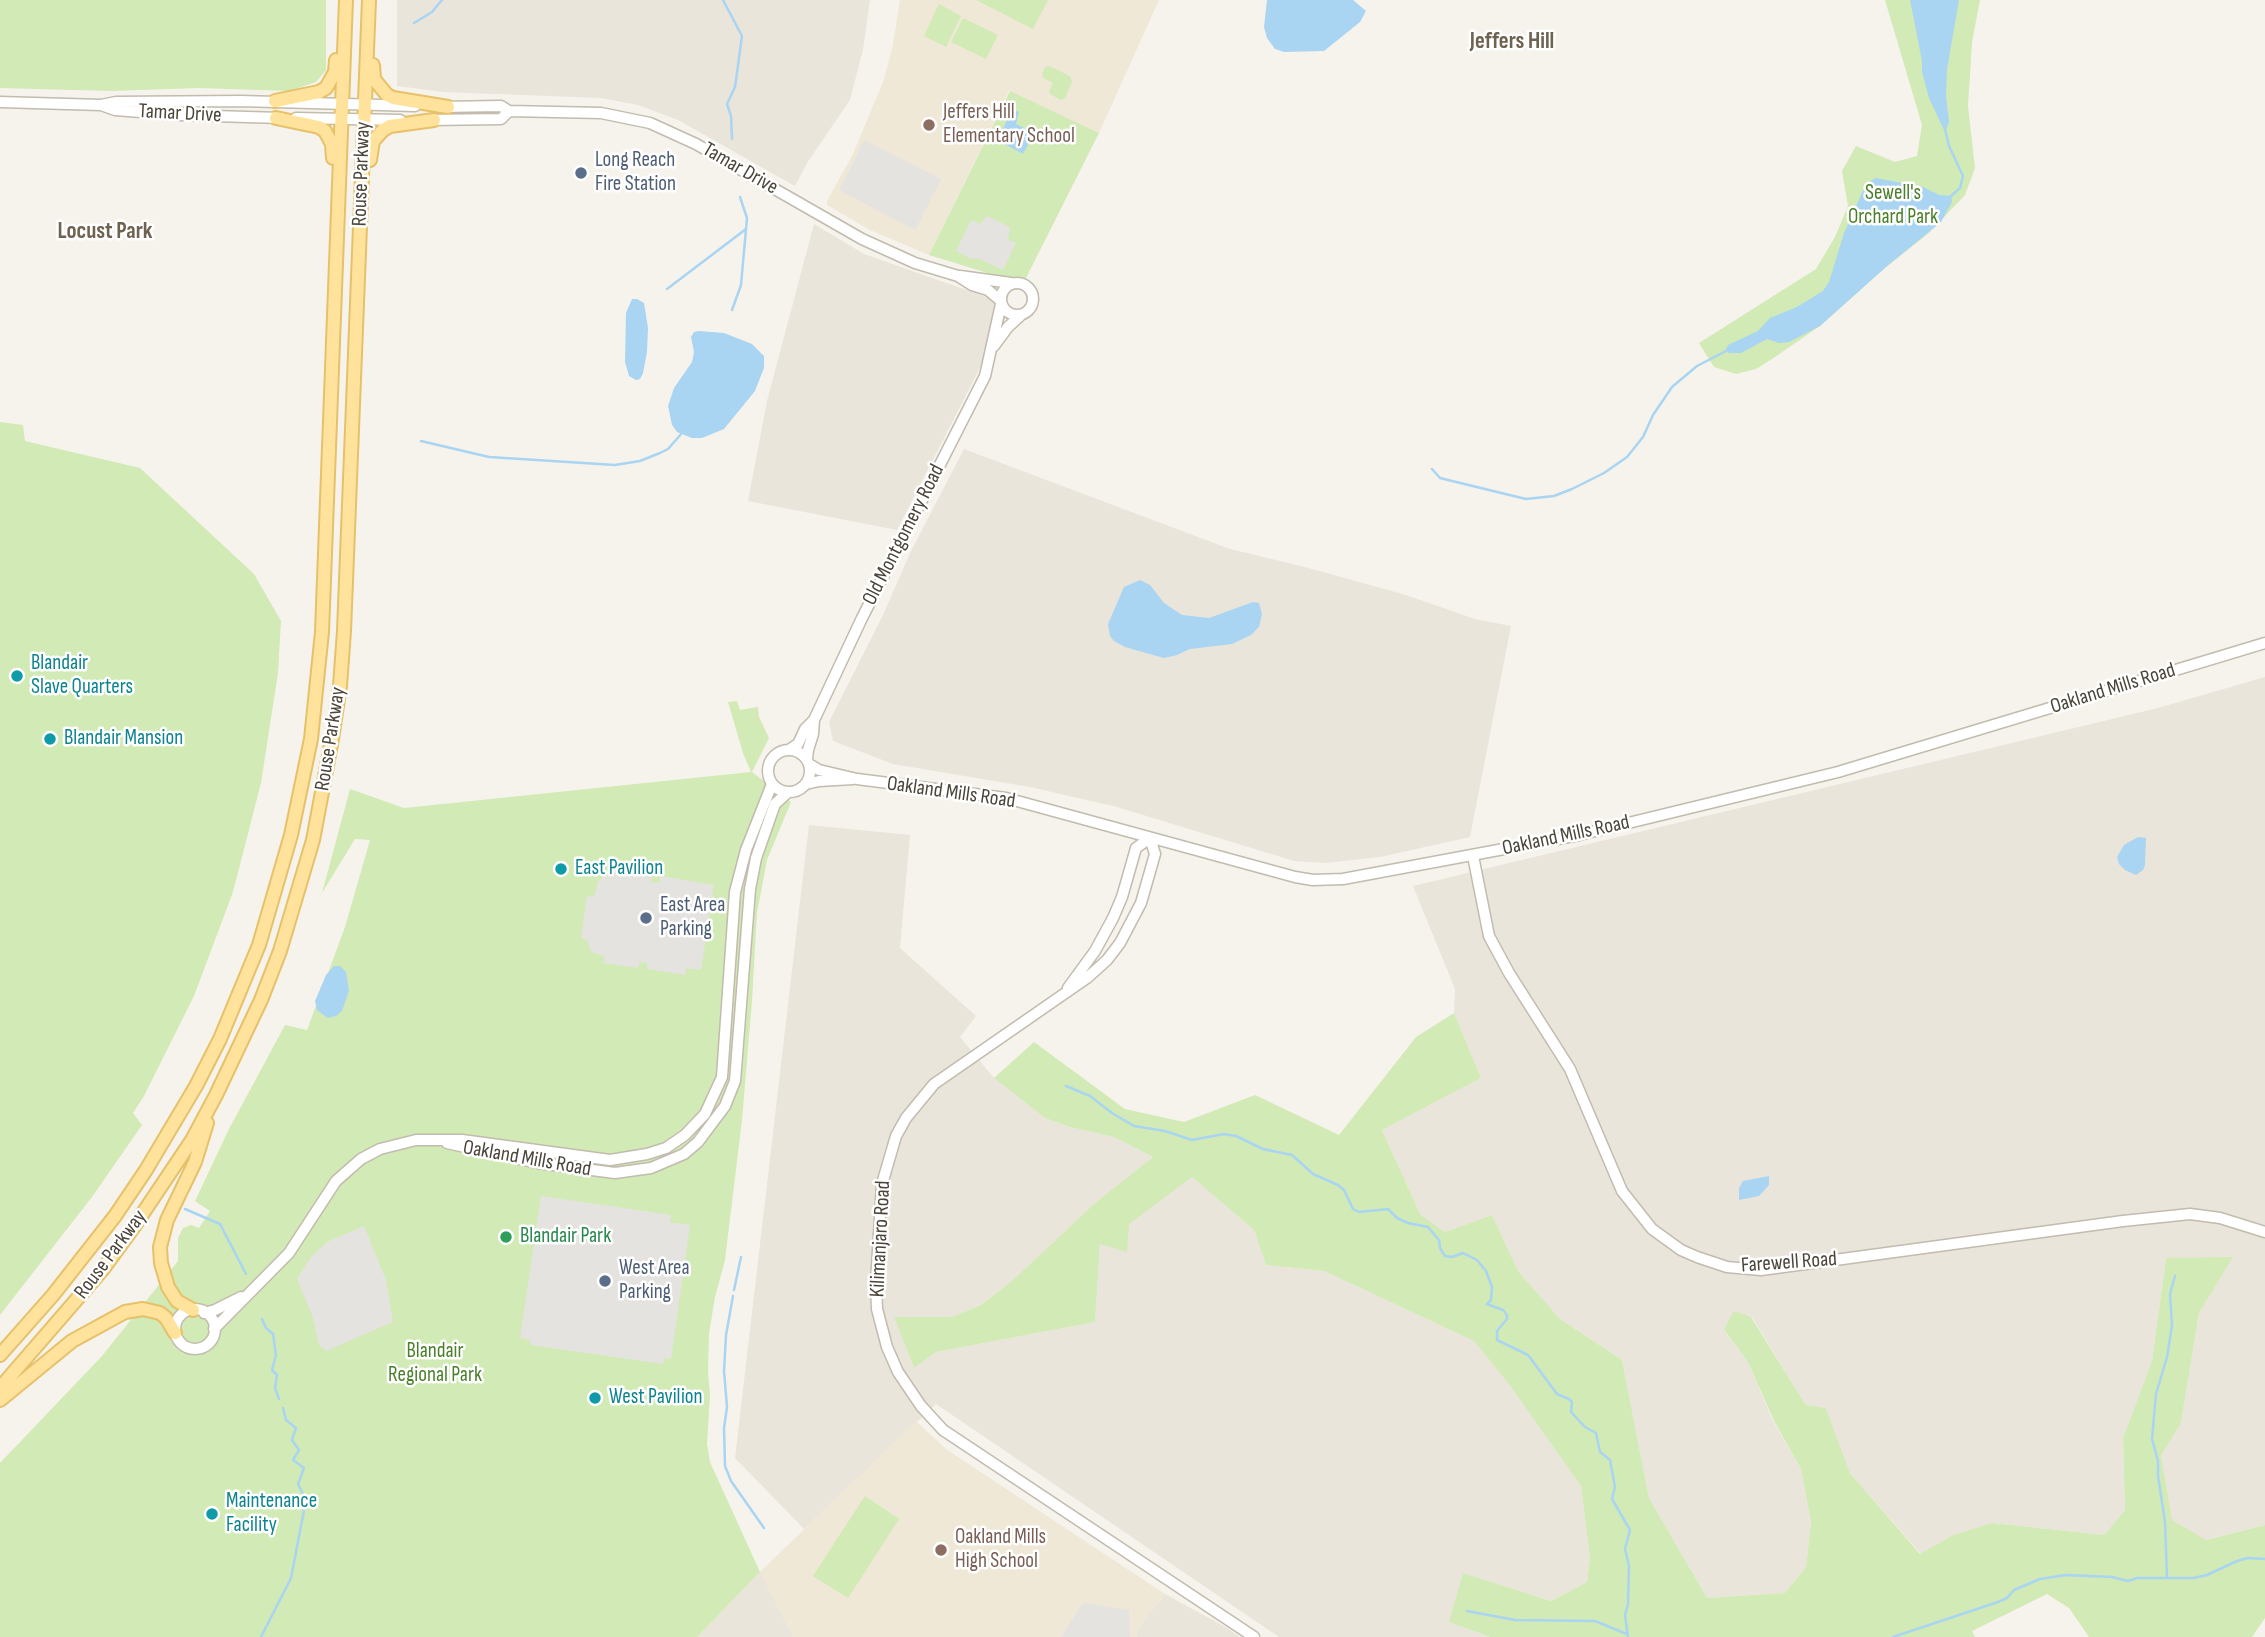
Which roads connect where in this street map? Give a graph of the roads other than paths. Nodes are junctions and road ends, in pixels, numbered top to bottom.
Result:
1 (340, 0) edge
2 (346, 0) edge
3 (369, 0) edge
4 (375, 0) edge
5 (275, 101) junction
6 (0, 102) edge
7 (101, 105) junction
8 (342, 105) junction
9 (365, 105) junction
10 (448, 107) junction
11 (509, 111) junction
12 (275, 118) junction
13 (342, 120) junction
14 (365, 120) junction
15 (434, 120) junction
16 (337, 264) junction
17 (958, 276) junction
18 (1011, 283) junction
19 (1001, 302) junction
20 (356, 303) junction
21 (1021, 315) junction
22 (992, 350) junction
23 (2265, 643) edge
24 (814, 720) junction
25 (789, 750) junction
26 (808, 762) junction
27 (857, 779) junction
28 (772, 784) junction
29 (806, 784) junction
30 (788, 792) junction
31 (1150, 838) junction
32 (1473, 856) junction
33 (1066, 991) junction
34 (216, 1095) junction
35 (440, 1141) junction
36 (2265, 1231) edge
37 (245, 1296) junction
38 (199, 1311) junction
39 (214, 1329) junction
40 (175, 1333) junction
41 (0, 1355) edge
42 (0, 1388) edge
43 (0, 1400) edge
44 (1254, 1637) edge

1 - 5 main road
2 - 8 main road, Rouse Parkway
3 - 9 main road, Rouse Parkway
4 - 10 main road
5 - 7 street, Tamar Drive
5 - 8 street, Tamar Drive
6 - 7 street, Tamar Drive
7 - 12 street, Tamar Drive
8 - 9 street, Tamar Drive
8 - 13 main road, Rouse Parkway
9 - 10 street, Tamar Drive
9 - 14 main road, Rouse Parkway
10 - 11 street, Tamar Drive
11 - 15 street, Tamar Drive
11 - 17 street, Tamar Drive
12 - 13 street, Tamar Drive
12 - 16 main road
13 - 14 street, Tamar Drive
13 - 16 main road, Rouse Parkway
14 - 15 street, Tamar Drive
14 - 20 main road, Rouse Parkway
15 - 20 main road
16 - 41 main road, Rouse Parkway
17 - 18 street, Tamar Drive
17 - 19 street, Tamar Drive
18 - 19 street
18 - 21 street
19 - 21 street
19 - 22 street, Old Montgomery Road
20 - 34 main road, Rouse Parkway
21 - 22 street, Old Montgomery Road
22 - 24 street, Old Montgomery Road
23 - 32 street, Oakland Mills Road
24 - 25 street, Old Montgomery Road
24 - 26 street, Old Montgomery Road
25 - 26 street
25 - 28 street
26 - 27 street, Oakland Mills Road
26 - 29 street
27 - 29 street, Oakland Mills Road
27 - 31 street, Oakland Mills Road
28 - 30 street
28 - 35 street, Oakland Mills Road
29 - 30 street
30 - 35 street, Oakland Mills Road
31 - 32 street, Oakland Mills Road
31 - 33 street, Kilimanjaro Road
31 - 33 street, Kilimanjaro Road
32 - 36 street, Farewell Road
33 - 44 street, Kilimanjaro Road
34 - 38 main road
34 - 42 main road, Rouse Parkway
35 - 37 street, Oakland Mills Road
37 - 38 street, Oakland Mills Road
37 - 39 street, Oakland Mills Road
38 - 39 street
38 - 40 street
39 - 40 street
40 - 43 main road

